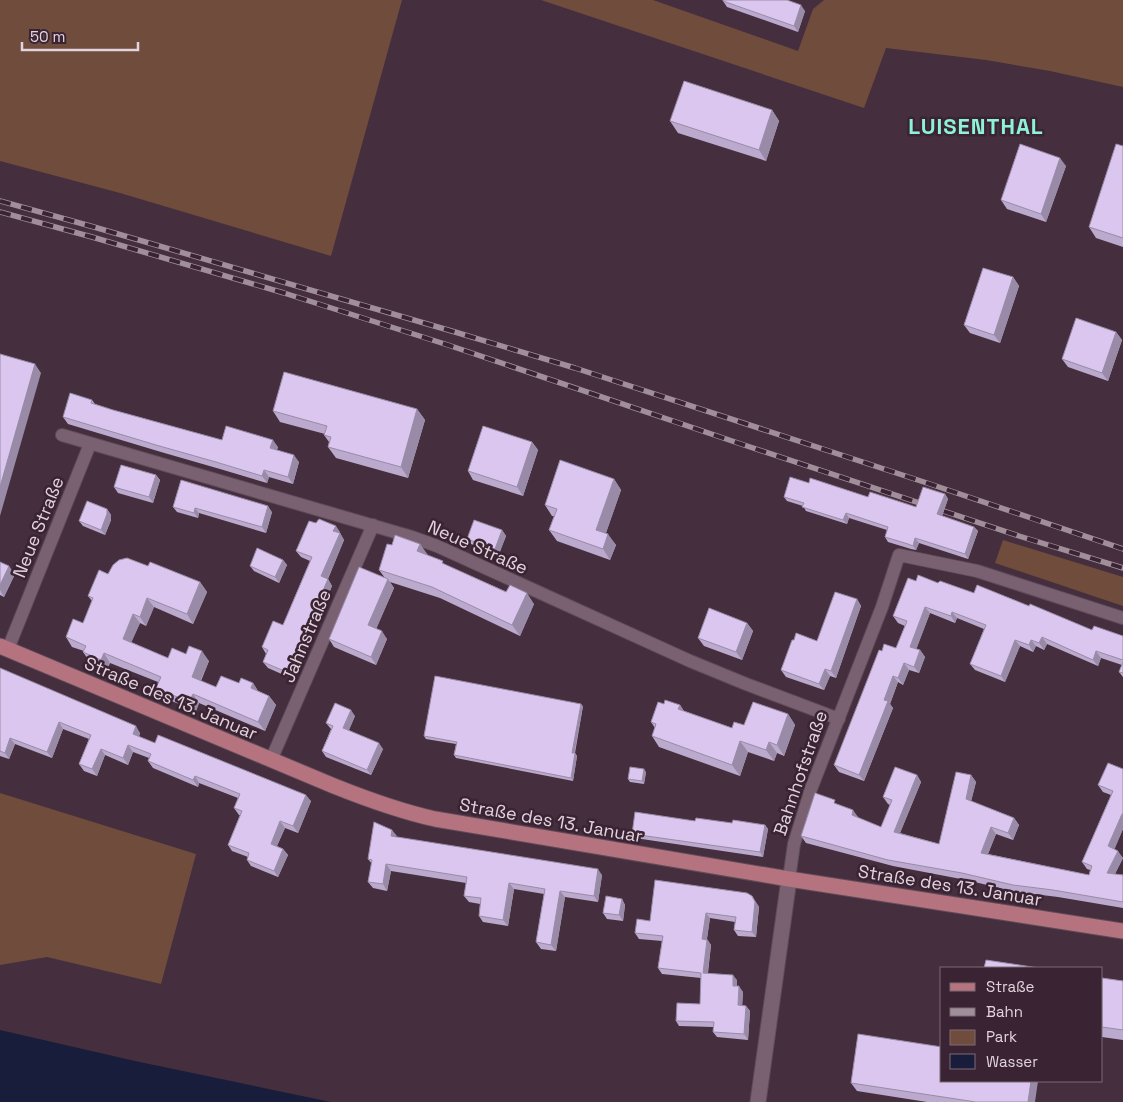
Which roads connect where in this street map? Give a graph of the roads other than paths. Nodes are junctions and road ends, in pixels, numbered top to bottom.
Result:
1 (62, 436) dead end
2 (90, 444) junction
3 (373, 525) junction
4 (1123, 618) edge
5 (4, 648) edge
6 (839, 719) junction
7 (271, 760) junction
8 (789, 879) junction
9 (1123, 931) edge
10 (758, 1102) edge

1 - 2 street, Neue Straße
2 - 3 street, Neue Straße
2 - 5 street, Neue Straße
3 - 6 street, Neue Straße
3 - 7 street, Jahnstraße
4 - 6 street, Bahnhofstraße
5 - 7 main road, Straße des 13. Januar
6 - 8 street, Bahnhofstraße
7 - 8 main road, Straße des 13. Januar
8 - 9 main road, Straße des 13. Januar
8 - 10 main road, Bahnhofstraße

